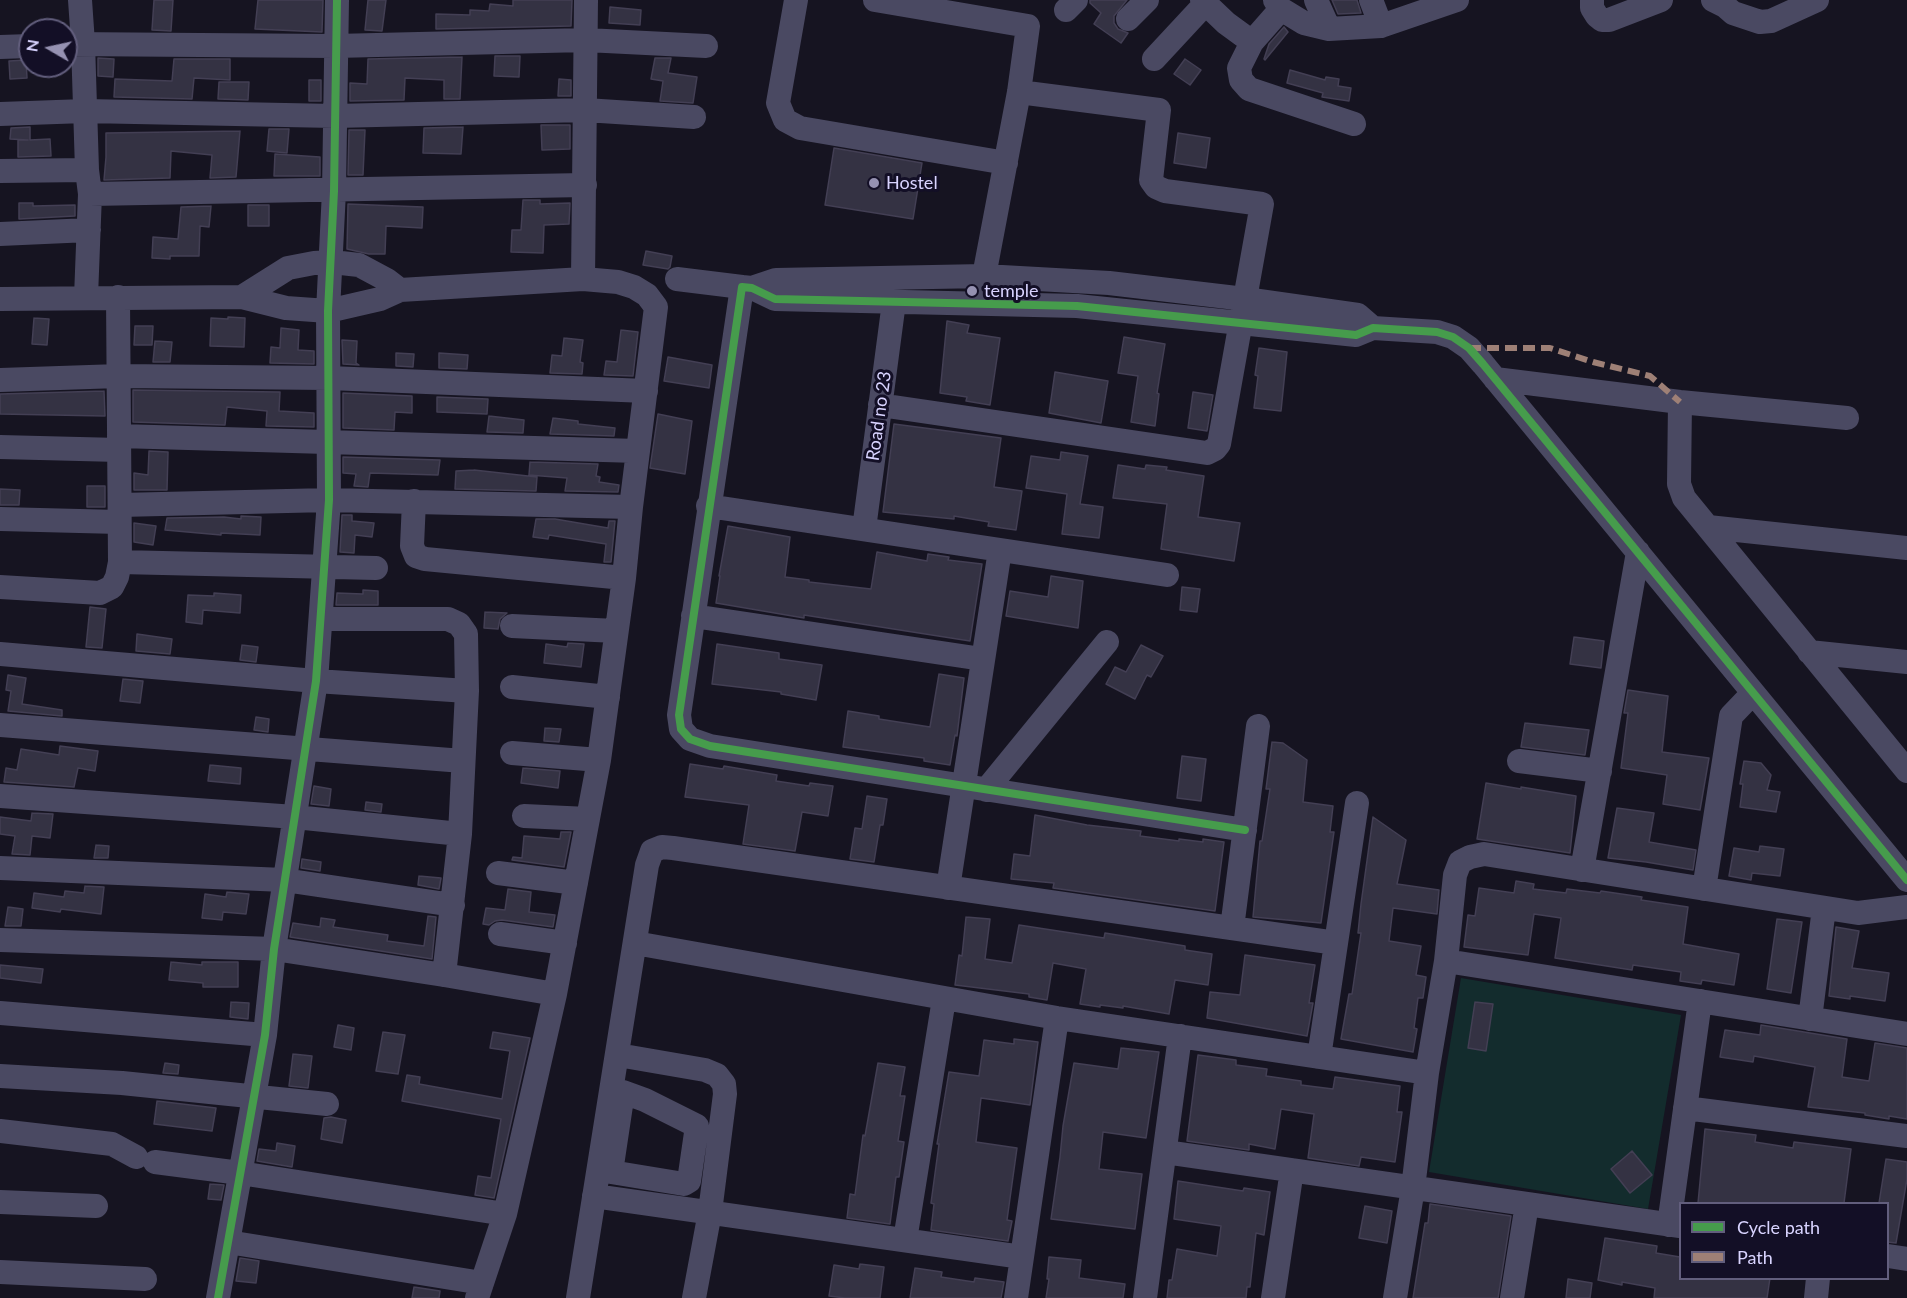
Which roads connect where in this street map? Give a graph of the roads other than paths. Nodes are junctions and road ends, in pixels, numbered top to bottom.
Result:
1 (80, 0) edge
2 (337, 0) edge
3 (586, 0) edge
4 (796, 0) edge
5 (875, 0) edge
6 (1147, 0) edge
7 (1316, 0) edge
8 (1371, 0) edge
9 (1457, 0) edge
10 (1592, 0) edge
11 (1661, 0) edge
12 (1713, 0) edge
13 (1817, 0) edge
14 (1204, 2) edge
15 (1278, 4) edge
16 (1430, 4) edge
17 (78, 18) edge
18 (1128, 19) dead end
19 (1381, 26) junction
20 (1329, 29) junction
21 (586, 40) junction
22 (1252, 42) junction
23 (78, 44) edge
24 (18, 46) edge
25 (335, 46) junction
26 (706, 46) dead end
27 (0, 47) edge
28 (1154, 59) dead end
29 (78, 64) edge
30 (1019, 92) junction
31 (585, 110) junction
32 (85, 111) junction
33 (0, 114) edge
34 (335, 116) junction
35 (694, 117) dead end
36 (1354, 124) dead end
37 (1006, 163) junction
38 (87, 170) junction
39 (0, 171) edge
40 (585, 185) junction
41 (334, 191) junction
42 (90, 194) junction
43 (89, 230) junction
44 (0, 234) edge
45 (332, 262) junction
46 (984, 276) junction
47 (583, 279) junction
48 (677, 279) dead end
49 (747, 287) junction
50 (400, 290) junction
51 (86, 297) junction
52 (118, 297) junction
53 (242, 297) junction
54 (0, 299) edge
55 (1245, 299) junction
56 (894, 302) junction
57 (982, 303) junction
58 (328, 310) junction
59 (1242, 323) junction
60 (1373, 328) junction
61 (119, 376) junction
62 (330, 378) junction
63 (1495, 379) junction
64 (0, 380) edge
65 (646, 391) junction
66 (1680, 402) junction
67 (880, 405) junction
68 (1847, 418) dead end
69 (329, 441) junction
70 (119, 443) junction
71 (0, 447) edge
72 (638, 451) junction
73 (329, 500) junction
74 (414, 501) junction
75 (708, 506) junction
76 (631, 507) junction
77 (120, 513) junction
78 (0, 519) edge
79 (1708, 527) junction
80 (864, 529) junction
81 (1907, 548) edge
82 (1000, 550) junction
83 (1638, 552) junction
84 (120, 562) junction
85 (326, 567) junction
86 (376, 568) dead end
87 (1167, 575) dead end
88 (624, 578) junction
89 (0, 587) edge
90 (693, 616) junction
91 (322, 619) junction
92 (512, 626) dead end
93 (616, 631) junction
94 (1107, 642) dead end
95 (1809, 652) junction
96 (0, 654) edge
97 (982, 659) junction
98 (1907, 662) edge
99 (316, 681) junction
100 (512, 687) dead end
101 (467, 691) junction
102 (1752, 694) junction
103 (608, 697) junction
104 (0, 725) edge
105 (1258, 726) dead end
106 (305, 750) junction
107 (512, 753) dead end
108 (599, 760) junction
109 (463, 761) junction
110 (1519, 761) dead end
111 (1600, 771) junction
112 (1907, 771) edge
113 (975, 787) junction
114 (0, 796) edge
115 (1357, 803) dead end
116 (524, 816) dead end
117 (296, 817) junction
118 (588, 819) junction
119 (1245, 830) junction
120 (460, 834) junction
121 (0, 868) edge
122 (1582, 870) junction
123 (498, 873) dead end
124 (284, 880) junction
125 (1907, 880) edge
126 (576, 883) junction
127 (948, 888) junction
128 (1704, 889) junction
129 (453, 905) junction
130 (1907, 907) edge
131 (1824, 908) junction
132 (1232, 928) junction
133 (500, 934) dead end
134 (0, 940) edge
135 (565, 943) junction
136 (1336, 943) junction
137 (635, 944) junction
138 (274, 949) junction
139 (1446, 961) junction
140 (444, 975) junction
141 (555, 994) junction
142 (944, 999) junction
143 (1700, 1001) junction
144 (0, 1013) edge
145 (1057, 1018) junction
146 (1810, 1019) junction
147 (1907, 1034) edge
148 (265, 1035) junction
149 (1180, 1036) junction
150 (618, 1055) junction
151 (1319, 1057) junction
152 (1427, 1073) junction
153 (0, 1076) edge
154 (254, 1097) junction
155 (616, 1101) junction
156 (327, 1104) dead end
157 (1685, 1108) junction
158 (0, 1131) edge
159 (1907, 1136) edge
160 (609, 1148) junction
161 (1165, 1152) junction
162 (1292, 1170) junction
163 (240, 1173) junction
164 (1413, 1188) junction
165 (594, 1196) junction
166 (0, 1202) edge
167 (1527, 1204) junction
168 (96, 1206) dead end
169 (710, 1212) junction
170 (505, 1214) junction
171 (1675, 1226) edge
172 (905, 1240) junction
173 (228, 1242) junction
174 (1889, 1256) edge
175 (1022, 1257) junction
176 (1907, 1259) edge
177 (0, 1272) edge
178 (145, 1279) dead end
179 (1818, 1280) edge
180 (479, 1291) edge
181 (218, 1298) edge
182 (578, 1298) edge
183 (694, 1298) edge
184 (1016, 1298) edge
185 (1145, 1298) edge
186 (1273, 1298) edge
187 (1395, 1298) edge
188 (1512, 1298) edge
189 (1816, 1298) edge

1 - 17 street
2 - 25 street
3 - 21 street
4 - 37 street
5 - 30 street
6 - 18 street
7 - 20 street
8 - 19 street
9 - 16 street
10 - 11 street
12 - 13 street
14 - 22 street
14 - 28 street
15 - 20 street
15 - 22 street
16 - 19 street
19 - 20 street
21 - 25 street
21 - 26 street
21 - 31 street
22 - 36 street
23 - 25 street
24 - 27 street
25 - 34 street
29 - 32 street
30 - 37 street
30 - 55 street
31 - 34 street
31 - 35 street
31 - 40 street
32 - 33 street
32 - 34 street
32 - 38 street
34 - 41 street
37 - 46 street
38 - 39 street
38 - 42 street
40 - 41 street
40 - 47 street
41 - 42 street
41 - 45 street
42 - 43 street
43 - 44 street
43 - 51 street
45 - 50 street
45 - 53 street
45 - 58 street
46 - 49 street
46 - 55 street
46 - 57 street
47 - 50 street
47 - 65 street
48 - 49 street
49 - 56 street
49 - 75 street
50 - 58 street
51 - 52 street
51 - 54 street
52 - 53 street
52 - 61 street
53 - 58 street
55 - 59 street
55 - 60 street
56 - 57 street
56 - 67 street, Road no 23
57 - 59 street
58 - 62 street
59 - 60 street
59 - 67 street
60 - 63 street
61 - 62 street
61 - 64 street
61 - 70 street
62 - 65 street
62 - 69 street
63 - 66 street
63 - 83 street
65 - 72 street
66 - 68 street
66 - 79 street
67 - 80 street, Road no 23
69 - 70 street
69 - 72 street
69 - 73 street
70 - 71 street
70 - 77 street
72 - 76 street
73 - 74 street
73 - 77 street
73 - 85 street
74 - 76 street
74 - 88 street
75 - 80 street
75 - 90 street
76 - 88 street
77 - 78 street
77 - 84 street
79 - 81 street
79 - 95 street
80 - 82 street
82 - 87 street
82 - 97 street
83 - 102 street
83 - 111 street
84 - 85 street
84 - 89 street
85 - 86 street
85 - 91 street
88 - 93 street
90 - 97 street
90 - 113 street
91 - 99 street
91 - 101 street
92 - 93 street
93 - 103 street
94 - 113 street
95 - 98 street
95 - 112 street
96 - 99 street
97 - 113 street
99 - 101 street
99 - 106 street
100 - 103 street
101 - 109 street
102 - 125 street
102 - 128 street
103 - 108 street
104 - 106 street
105 - 119 street
106 - 109 street
106 - 117 street
107 - 108 street
108 - 118 street
109 - 120 street
110 - 111 street
111 - 122 street
113 - 119 street
113 - 127 street
114 - 117 street
115 - 136 street
116 - 118 street
117 - 120 street
117 - 124 street
118 - 126 street
119 - 132 street
120 - 129 street
121 - 124 street
122 - 128 street
122 - 139 street
123 - 126 street
124 - 129 street
124 - 138 street
126 - 135 street
127 - 132 street
127 - 137 street
128 - 131 street
129 - 140 street
130 - 131 street
131 - 146 street
132 - 136 street
133 - 135 street
134 - 138 street
135 - 141 street
136 - 151 street
137 - 142 street
137 - 150 street
138 - 140 street
138 - 148 street
139 - 143 street
139 - 152 street
140 - 141 street
141 - 170 street
142 - 145 street
142 - 172 street
143 - 146 street
143 - 157 street
144 - 148 street
145 - 149 street
145 - 175 street
146 - 147 street
148 - 154 street
149 - 151 street
149 - 161 street
150 - 155 street
150 - 169 street
151 - 152 street
152 - 164 street
153 - 154 street
154 - 156 street
154 - 163 street
155 - 160 street
155 - 160 street
157 - 159 street
157 - 171 street
158 - 163 street
160 - 165 street
161 - 162 street
161 - 185 street
162 - 164 street
162 - 186 street
163 - 170 street
163 - 173 street
164 - 167 street
164 - 187 street
165 - 169 street
165 - 182 street
166 - 168 street
167 - 171 street
167 - 188 street
169 - 172 street
169 - 183 street
170 - 180 street
172 - 175 street
173 - 180 street
173 - 181 street
174 - 176 street
175 - 184 street
177 - 178 street
179 - 189 street

